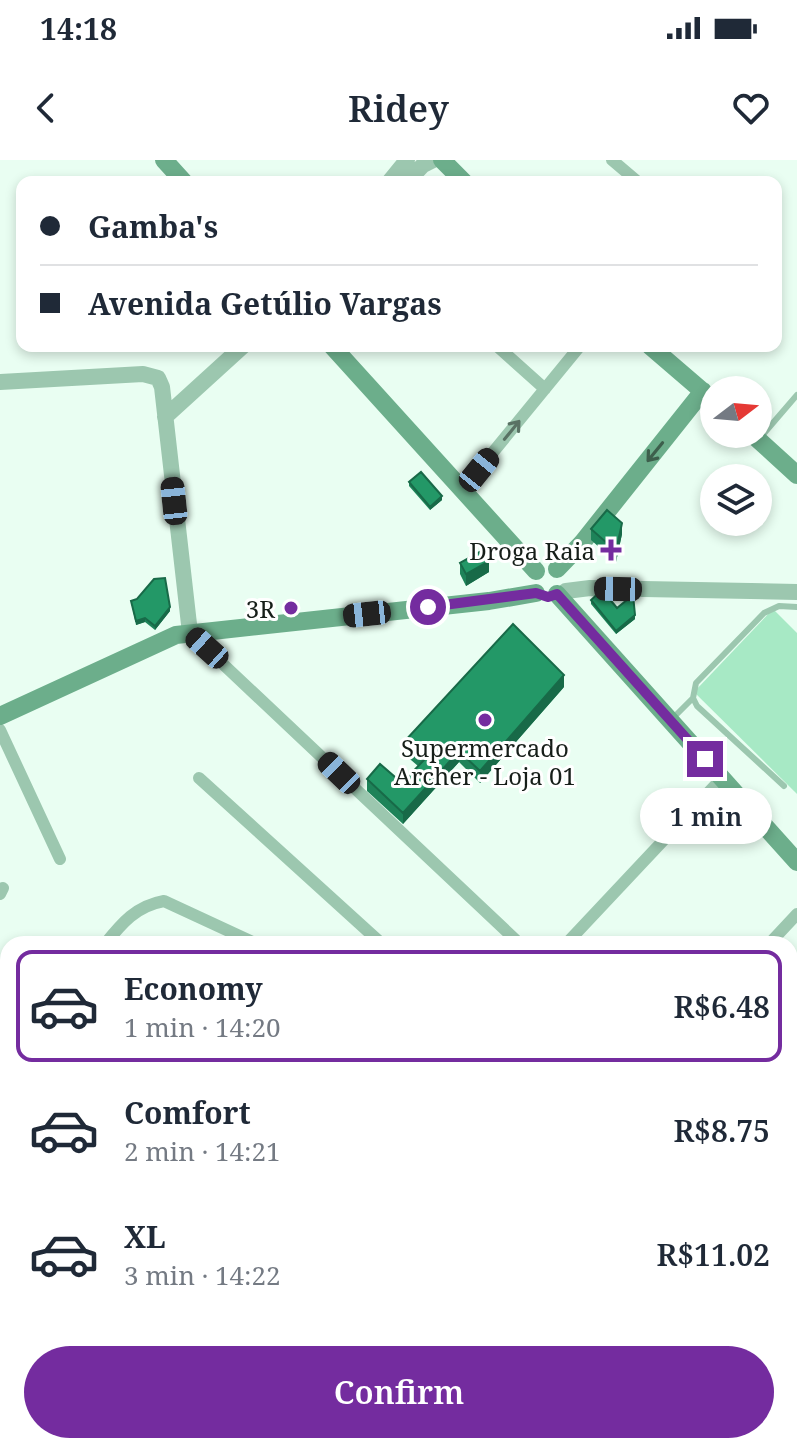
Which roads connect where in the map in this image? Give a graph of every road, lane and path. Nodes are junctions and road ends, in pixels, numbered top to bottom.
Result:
1 (407, 160) edge
2 (612, 160) edge
3 (439, 161) edge
4 (394, 176) edge
5 (413, 176) edge
6 (457, 176) edge
7 (631, 176) edge
8 (236, 352) edge
9 (337, 352) edge
10 (504, 352) edge
11 (575, 352) edge
12 (657, 352) edge
13 (0, 382) edge
14 (700, 388) edge
15 (545, 389) junction
16 (797, 395) edge
17 (700, 406) edge
18 (165, 417) junction
19 (772, 420) edge
20 (767, 448) edge
21 (797, 475) edge
22 (462, 490) junction
23 (536, 571) junction
24 (560, 587) junction
25 (797, 592) edge
26 (536, 593) junction
27 (797, 607) edge
28 (190, 633) junction
29 (693, 698) junction
30 (0, 716) edge
31 (671, 721) junction
32 (0, 730) edge
33 (199, 778) dead end
34 (722, 778) junction
35 (784, 786) dead end
36 (60, 859) dead end
37 (797, 862) edge
38 (797, 914) edge
39 (111, 936) edge
40 (240, 936) edge
41 (373, 936) edge
42 (512, 936) edge
43 (574, 936) edge
44 (776, 936) edge

1 - 4 street
2 - 7 street
3 - 5 street
3 - 6 main road
8 - 18 street
9 - 22 main road
10 - 15 street
11 - 15 street
12 - 14 main road
13 - 18 street
22 -> 15 street
16 - 19 lane
17 -> 24 main road
18 - 28 street
20 - 21 main road
22 - 23 main road
23 - 24 main road
23 - 26 main road
24 - 25 street
24 - 26 main road
24 - 31 main road
26 - 28 main road
27 - 29 lane
28 - 30 main road
28 - 42 street
29 - 31 lane
29 - 35 lane
31 - 34 main road
32 - 36 street
33 - 41 street
34 - 37 main road
34 - 43 street
38 - 44 street
39 - 40 street

